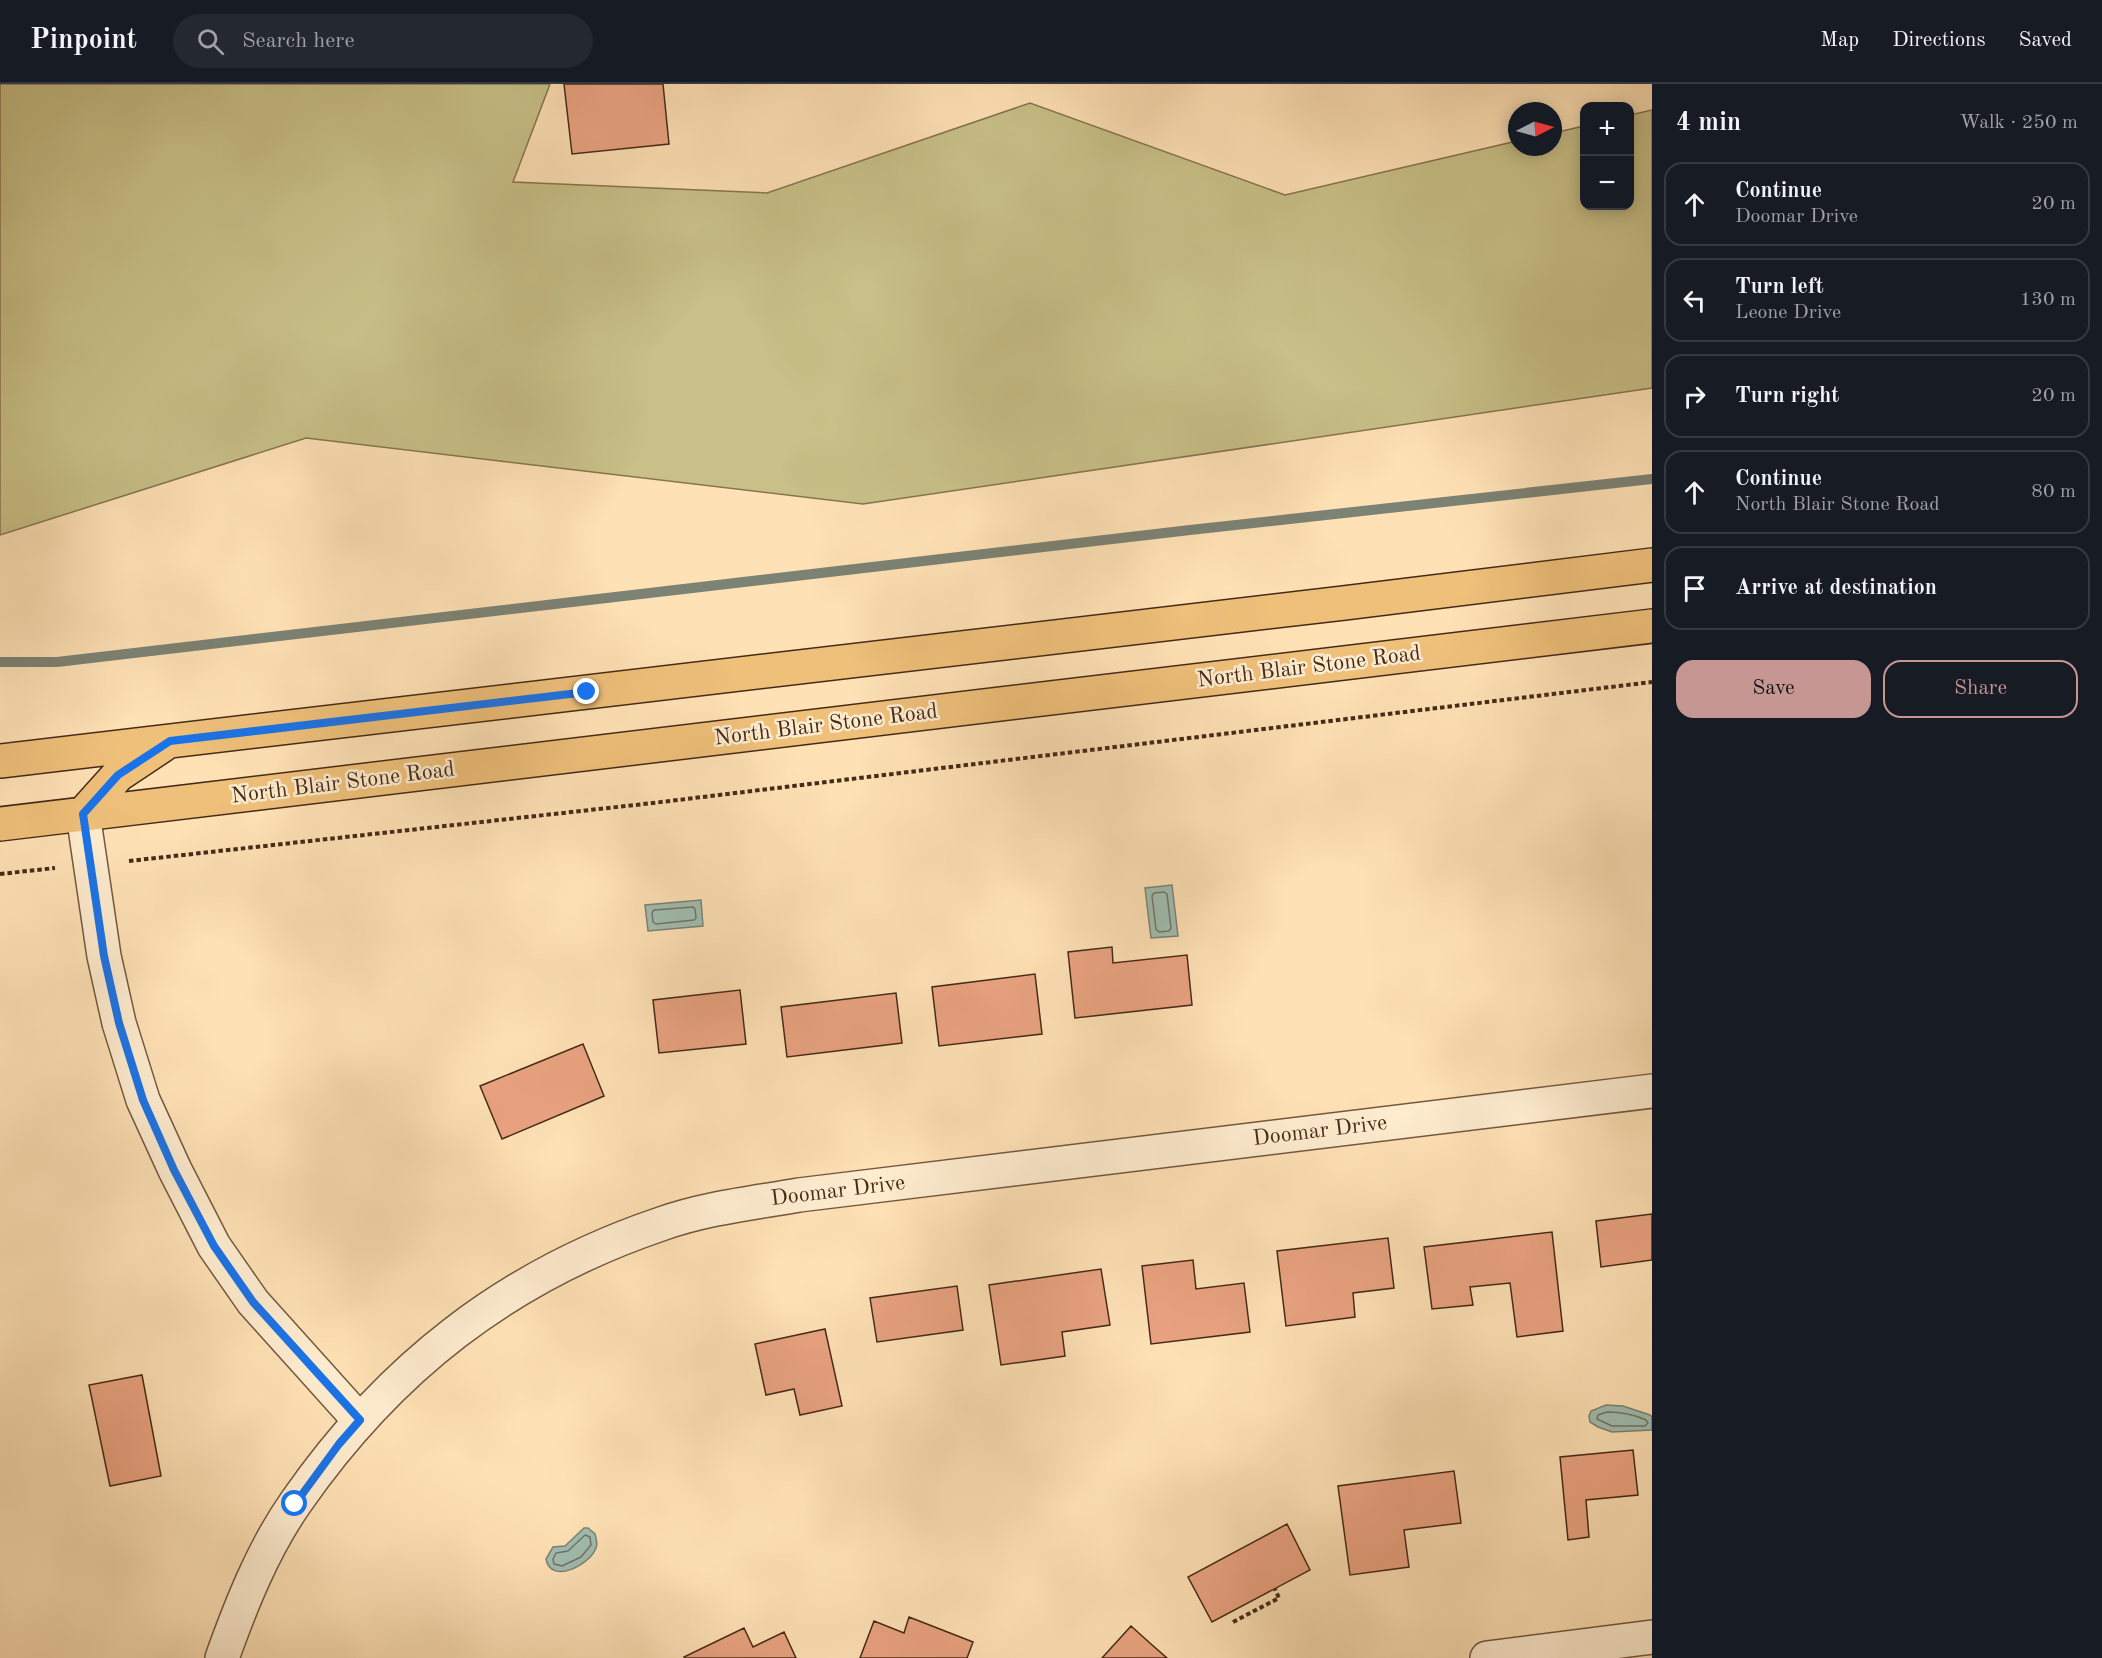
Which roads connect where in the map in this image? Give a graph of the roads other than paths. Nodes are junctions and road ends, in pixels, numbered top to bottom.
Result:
1 (1652, 565) edge
2 (1652, 626) edge
3 (170, 741) junction
4 (0, 761) edge
5 (83, 814) junction
6 (0, 824) edge
7 (1652, 1090) edge
8 (360, 1420) junction
9 (1652, 1637) edge
10 (222, 1658) edge
11 (1486, 1658) edge

1 - 3 main road
2 - 5 main road, North Blair Stone Road
3 - 4 main road
3 - 5 main road
5 - 6 main road, North Blair Stone Road
5 - 8 street
7 - 8 street, Doomar Drive
8 - 10 street, Doomar Drive
9 - 11 street

